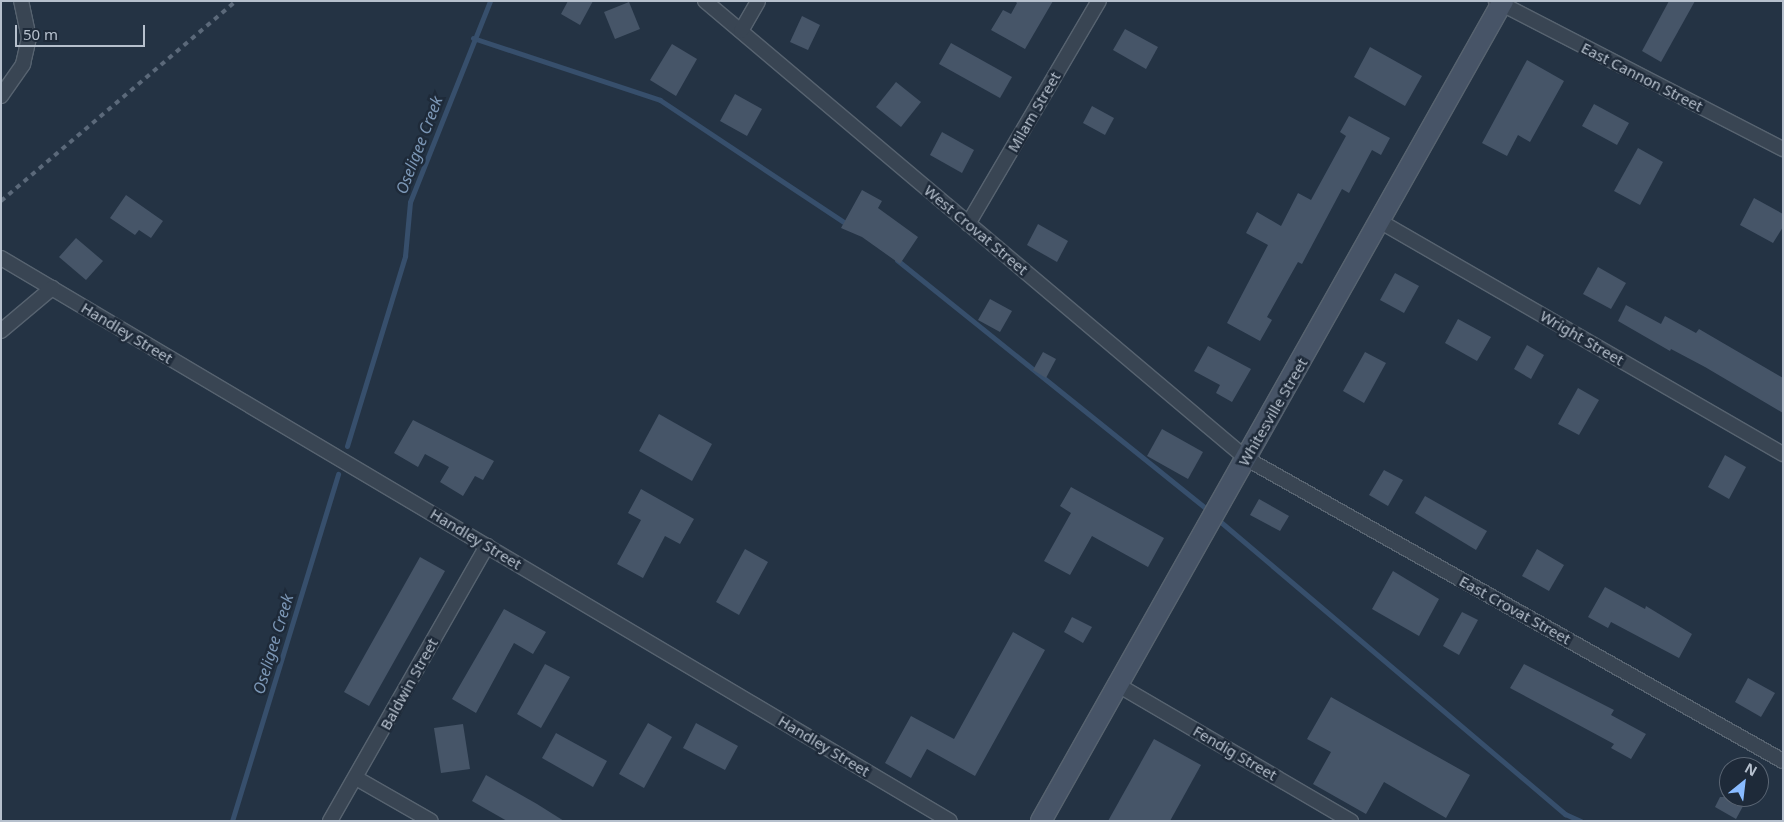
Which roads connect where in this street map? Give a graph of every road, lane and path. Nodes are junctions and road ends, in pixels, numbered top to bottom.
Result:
1 (21, 1) edge
2 (705, 1) edge
3 (758, 1) edge
4 (1099, 1) edge
5 (1500, 2) edge
6 (741, 31) junction
7 (1, 96) edge
8 (1783, 149) edge
9 (1381, 222) junction
10 (968, 224) junction
11 (1, 258) edge
12 (52, 288) junction
13 (1, 331) edge
14 (1783, 454) edge
15 (1247, 459) junction
16 (487, 546) junction
17 (1118, 685) junction
18 (1783, 761) edge
19 (356, 778) junction
20 (330, 821) edge
21 (431, 821) edge
22 (950, 821) edge
23 (1041, 821) edge
24 (1351, 821) edge

1 - 7 street
2 - 6 street, West Crovat Street
3 - 6 street
4 - 10 street, Milam Street
5 - 8 street, East Cannon Street
5 - 9 main road, Whitesville Street
6 - 10 street, West Crovat Street
9 - 14 street, Wright Street
9 - 15 main road, Whitesville Street
10 - 15 street, West Crovat Street
11 - 12 street, Handley Street
12 - 13 street
12 - 16 street, Handley Street
15 - 17 main road, Whitesville Street
15 - 18 street, East Crovat Street
16 - 19 street, Baldwin Street
16 - 22 street, Handley Street
17 - 23 main road, Whitesville Street
17 - 24 street, Fendig Street
19 - 20 street, Baldwin Street
19 - 21 street

